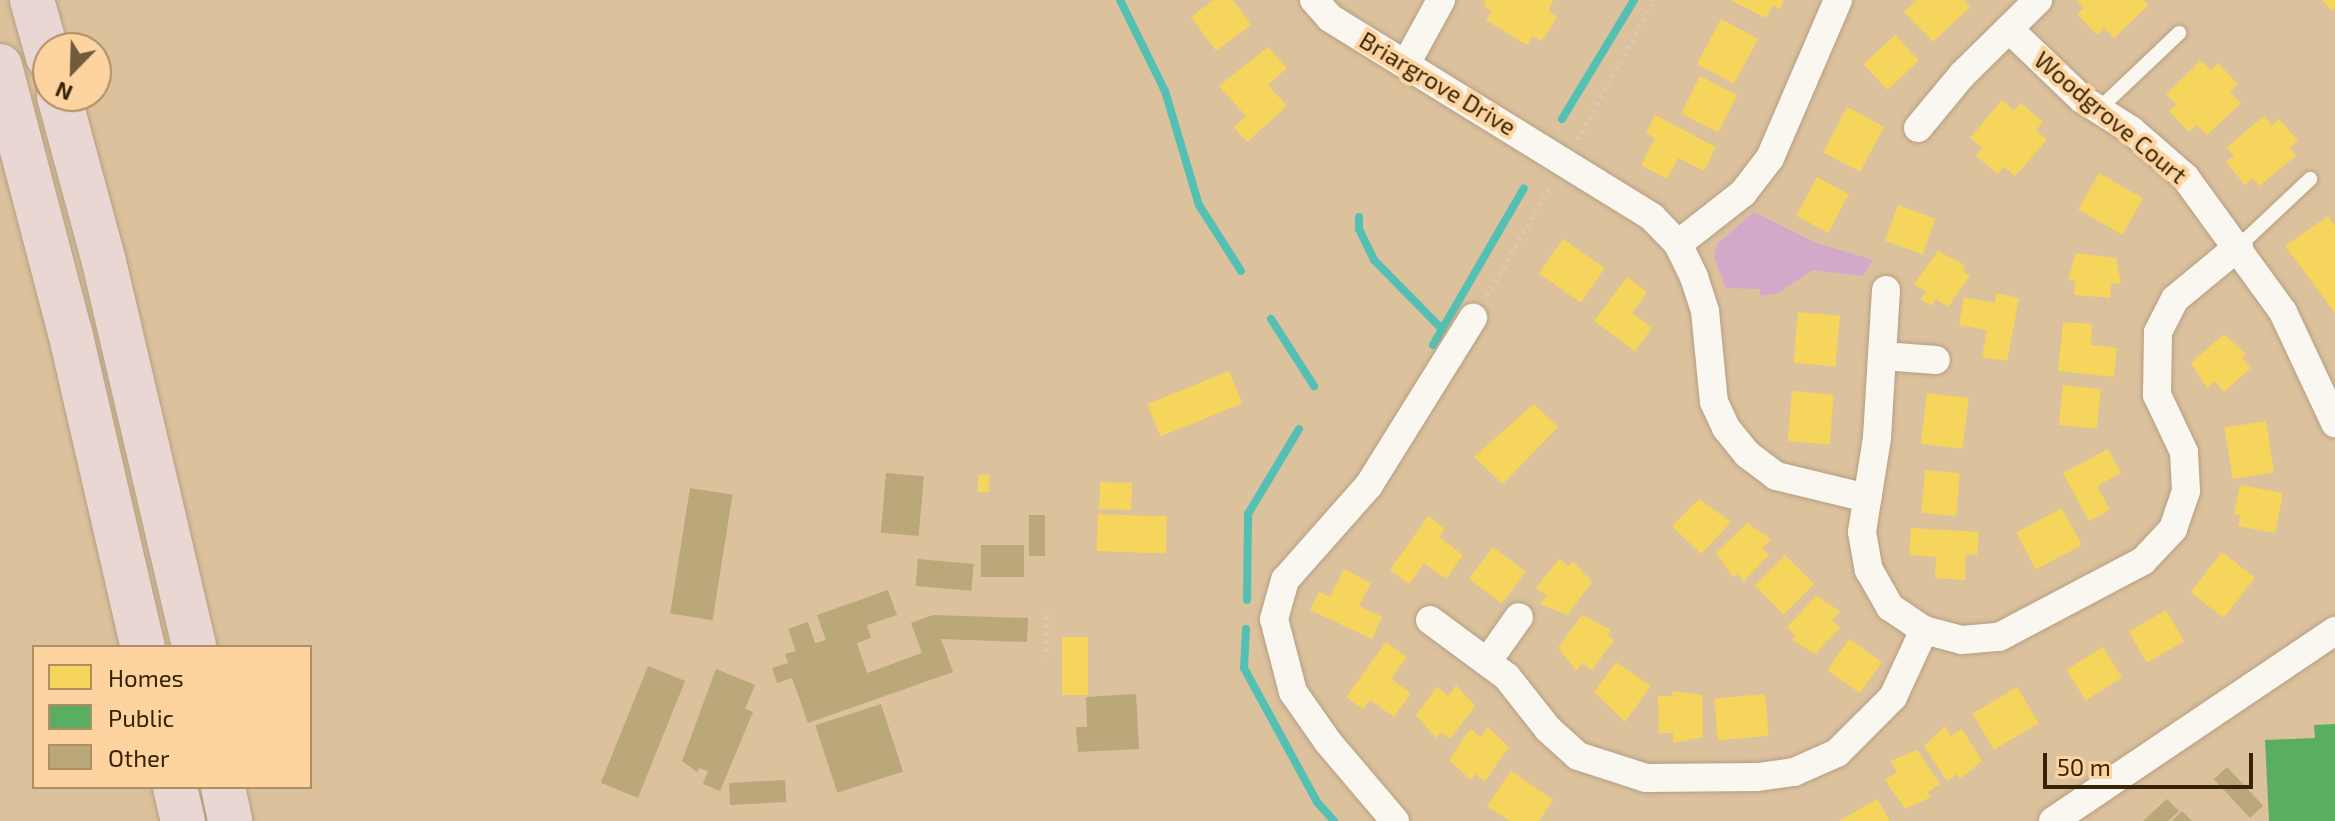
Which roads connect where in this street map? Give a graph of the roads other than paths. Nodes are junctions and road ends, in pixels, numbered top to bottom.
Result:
1 (32, 0) edge
2 (1314, 0) edge
3 (1441, 0) edge
4 (1838, 0) edge
5 (2038, 0) edge
6 (2009, 29) junction
7 (41, 32) edge
8 (2179, 33) dead end
9 (1406, 64) junction
10 (0, 66) edge
11 (2098, 110) junction
12 (63, 112) edge
13 (1918, 128) dead end
14 (2310, 179) dead end
15 (1678, 244) junction
16 (2239, 246) junction
17 (1886, 290) dead end
18 (1473, 318) dead end
19 (1882, 356) junction
20 (1936, 360) dead end
21 (2335, 421) edge
22 (1867, 498) junction
23 (1519, 617) dead end
24 (1430, 620) dead end
25 (1924, 630) junction
26 (2335, 631) edge
27 (143, 645) edge
28 (194, 645) edge
29 (1487, 662) junction
30 (175, 789) edge
31 (223, 789) edge
32 (183, 821) edge
33 (230, 821) edge
34 (1395, 821) edge
35 (2053, 821) edge

1 - 7 highway
2 - 9 street, Briargrove Drive
3 - 9 street
4 - 15 street
5 - 6 street
6 - 11 street, Woodgrove Court
6 - 13 street
8 - 11 lane
9 - 15 street, Briargrove Drive
10 - 27 highway
11 - 16 street, Woodgrove Court
12 - 28 highway
14 - 16 lane
15 - 22 street
16 - 21 street, Woodgrove Court
16 - 25 street
17 - 19 street
18 - 34 street
19 - 20 street
19 - 22 street
22 - 25 street
23 - 29 street
24 - 29 street
25 - 29 street
26 - 35 street
30 - 32 highway
31 - 33 highway

